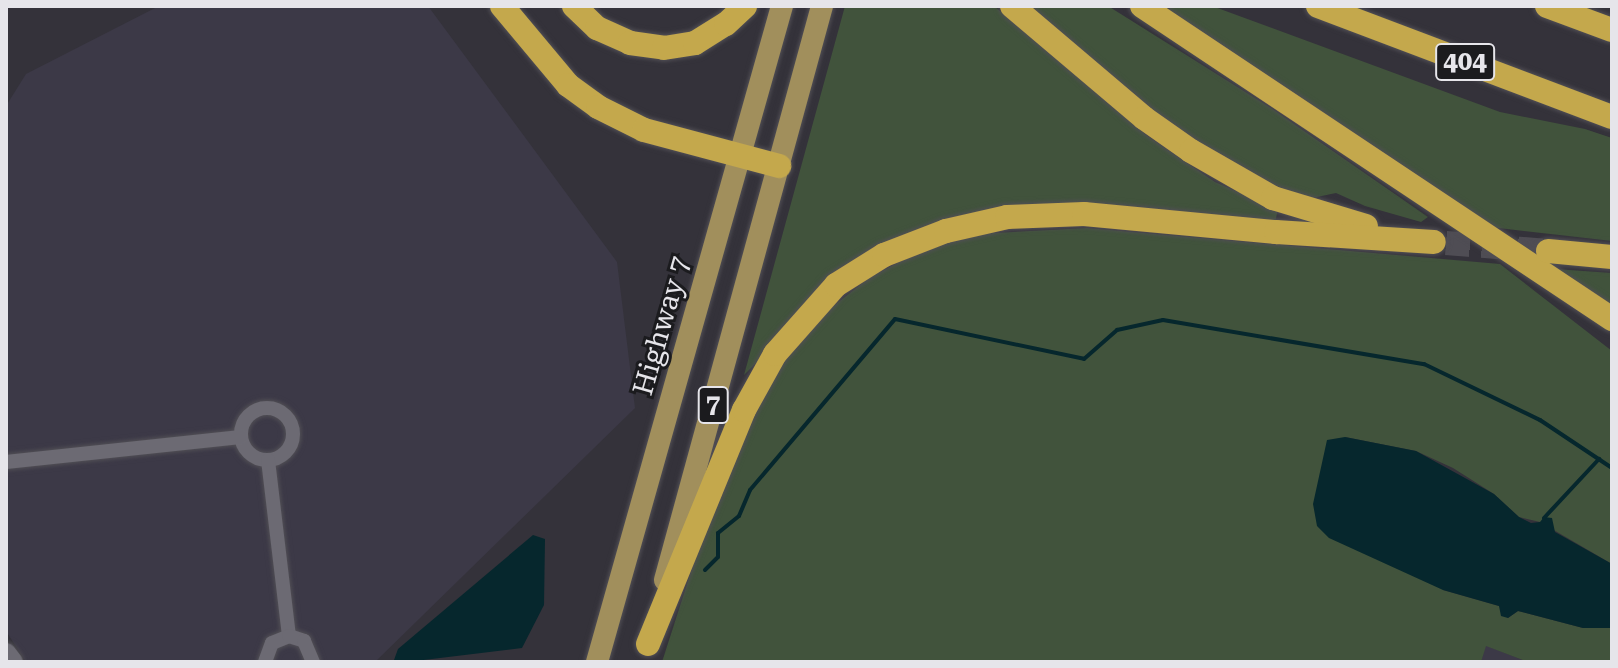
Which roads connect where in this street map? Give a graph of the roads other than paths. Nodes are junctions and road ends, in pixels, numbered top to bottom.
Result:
1 (502, 6) edge
2 (574, 6) edge
3 (745, 6) edge
4 (782, 6) edge
5 (822, 6) edge
6 (1012, 6) edge
7 (1142, 6) edge
8 (1318, 6) edge
9 (1547, 6) edge
10 (1612, 30) edge
11 (1612, 117) edge
12 (739, 157) junction
13 (779, 166) junction
14 (1430, 198) junction
15 (1548, 251) tunnel mouth
16 (1612, 257) edge
17 (1612, 319) edge
18 (1612, 339) edge
19 (241, 437) junction
20 (268, 460) junction
21 (6, 462) edge
22 (289, 636) junction
23 (6, 653) edge
24 (645, 653) edge
25 (13, 662) edge
26 (265, 662) edge
27 (313, 662) edge
28 (597, 662) edge

1 - 12 highway
2 - 3 highway
4 - 12 main road, Highway 7 / 7
5 - 13 main road, 7
6 - 24 highway
7 - 14 highway
8 - 11 highway, 404
9 - 10 highway
12 - 13 highway
12 - 28 main road, Highway 7 / 7
13 - 24 main road, 7
14 - 17 highway
14 - 18 highway
15 - 16 highway
19 - 20 street
19 - 20 street
19 - 21 street
20 - 22 street
22 - 26 street
22 - 27 street
23 - 25 street

